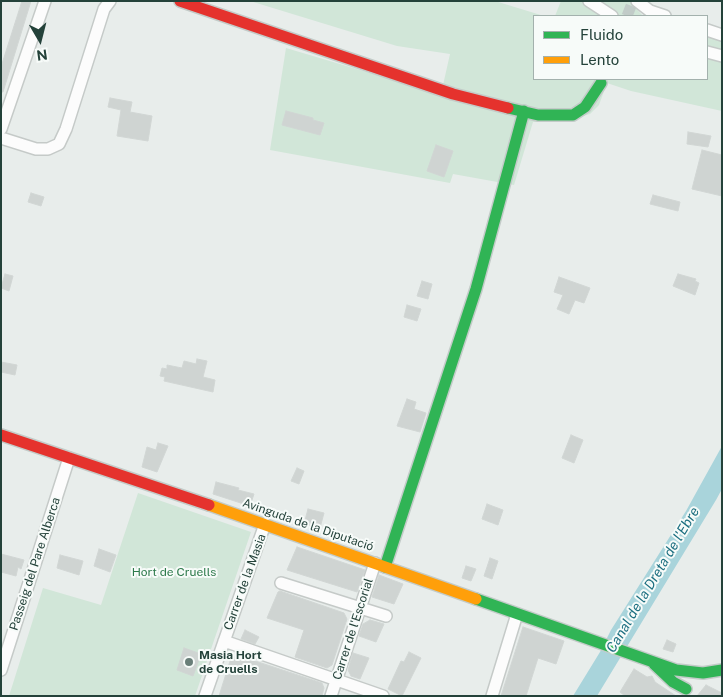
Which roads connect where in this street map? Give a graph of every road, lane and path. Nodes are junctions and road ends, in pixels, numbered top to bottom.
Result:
1 (45, 1) edge
2 (110, 1) edge
3 (180, 1) edge
4 (589, 1) edge
5 (637, 1) edge
6 (610, 15) edge
7 (661, 15) edge
8 (708, 30) edge
9 (722, 34) edge
10 (708, 52) edge
11 (722, 56) edge
12 (601, 83) dead end
13 (524, 111) junction
14 (1, 129) edge
15 (1, 138) edge
16 (1, 435) edge
17 (69, 458) junction
18 (265, 524) junction
19 (380, 565) junction
20 (281, 583) dead end
21 (360, 608) junction
22 (517, 614) junction
23 (386, 616) dead end
24 (224, 641) junction
25 (651, 661) junction
26 (1, 670) edge
27 (722, 670) edge
28 (694, 672) junction
29 (336, 680) junction
30 (687, 694) edge
31 (205, 696) edge
32 (331, 696) edge
33 (383, 696) edge
34 (492, 696) edge

1 - 14 street
2 - 15 street
3 - 13 street
4 - 6 street
5 - 7 street
8 - 9 street
10 - 11 street
12 - 13 street
13 - 19 street
16 - 17 street, Avinguda de la Diputació
17 - 18 street, Avinguda de la Diputació
17 - 26 street, Passeig del Pare Alberca
18 - 19 street, Avinguda de la Diputació
18 - 24 street, Carrer de la Masia
19 - 21 street, Carrer de l'Escorial
19 - 22 street, Avinguda de la Diputació
20 - 21 street
21 - 23 street
21 - 29 street, Carrer de l'Escorial
22 - 25 street, Avinguda de la Diputació
22 - 34 street
24 - 29 street
24 - 31 street, Carrer de la Masia
25 - 28 street, Avinguda de la Diputació
25 - 30 street
27 - 28 street, Avinguda de la Diputació
28 - 30 street
29 - 32 street, Carrer de l'Escorial
29 - 33 street

